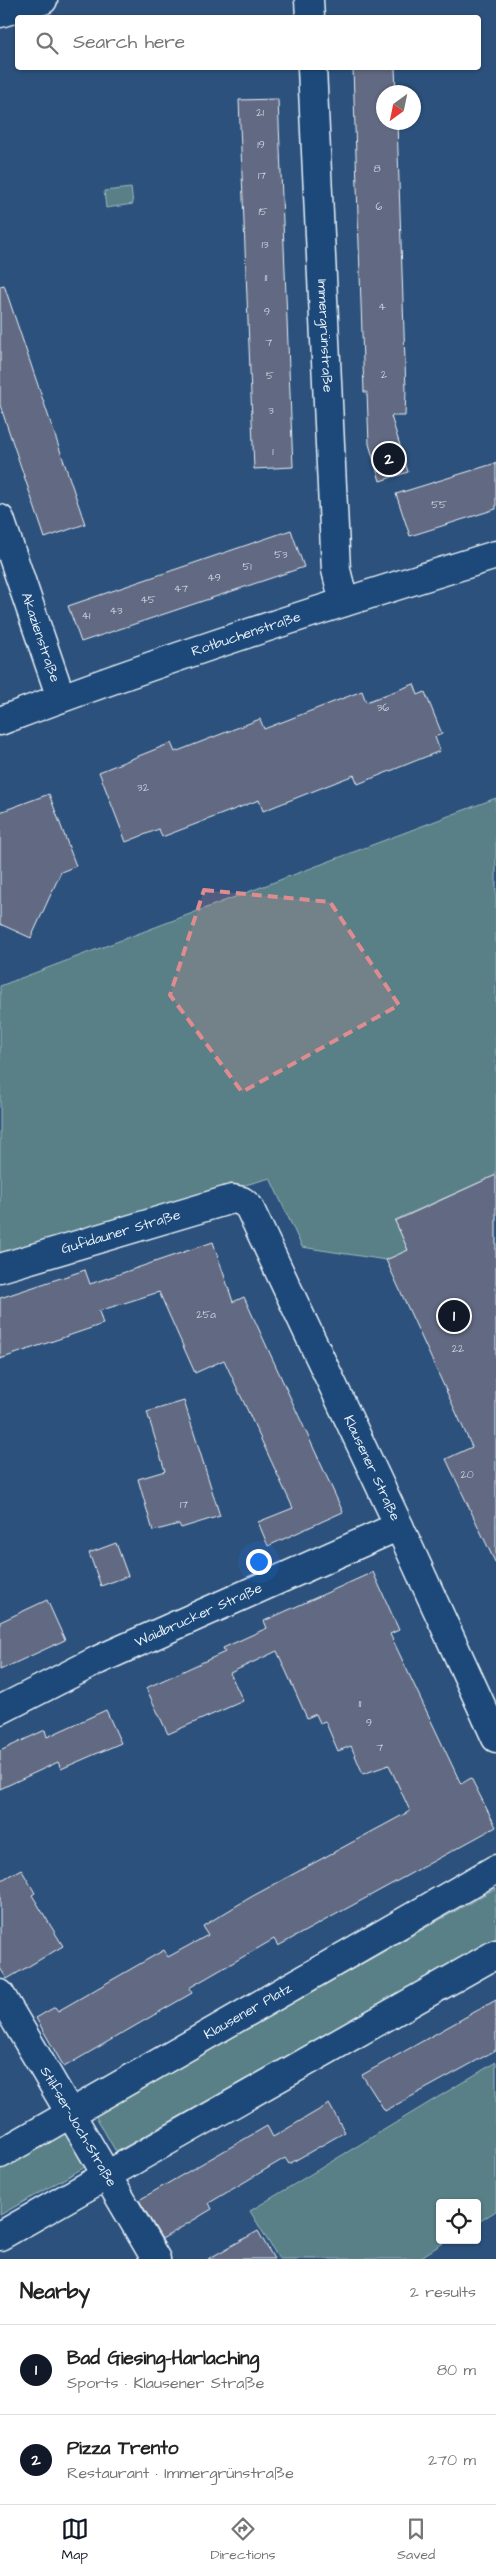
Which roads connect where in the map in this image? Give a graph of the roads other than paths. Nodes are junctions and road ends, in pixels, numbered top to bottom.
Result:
1 (309, 0) edge
2 (310, 15) edge
3 (312, 70) edge
4 (0, 519) edge
5 (496, 555) edge
6 (344, 602) junction
7 (61, 698) junction
8 (0, 721) edge
9 (242, 1201) joint
10 (0, 1268) edge
11 (399, 1526) junction
12 (0, 1710) edge
13 (496, 1738) edge
14 (496, 1869) edge
15 (496, 1954) edge
16 (0, 1994) edge
17 (69, 2113) junction
18 (0, 2154) edge
19 (106, 2176) junction
20 (0, 2236) edge
21 (156, 2259) edge

1 - 2 street
3 - 6 street, Immergrünstraße
4 - 7 street, Akazienstraße
5 - 6 street, Rotbuchenstraße
6 - 7 street, Rotbuchenstraße
7 - 8 street, Rotbuchenstraße
9 - 10 street, Gufidauner Straße
9 - 11 street, Klausener Straße
11 - 12 street, Waidbrucker Straße
11 - 13 street, Klausener Straße
14 - 17 street, Klausener Platz
15 - 19 street
16 - 17 street, Stilfser-Joch-Straße
17 - 18 street, Klausener Platz
17 - 19 street, Stilfser-Joch-Straße
19 - 20 street
19 - 21 street, Stilfser-Joch-Straße

